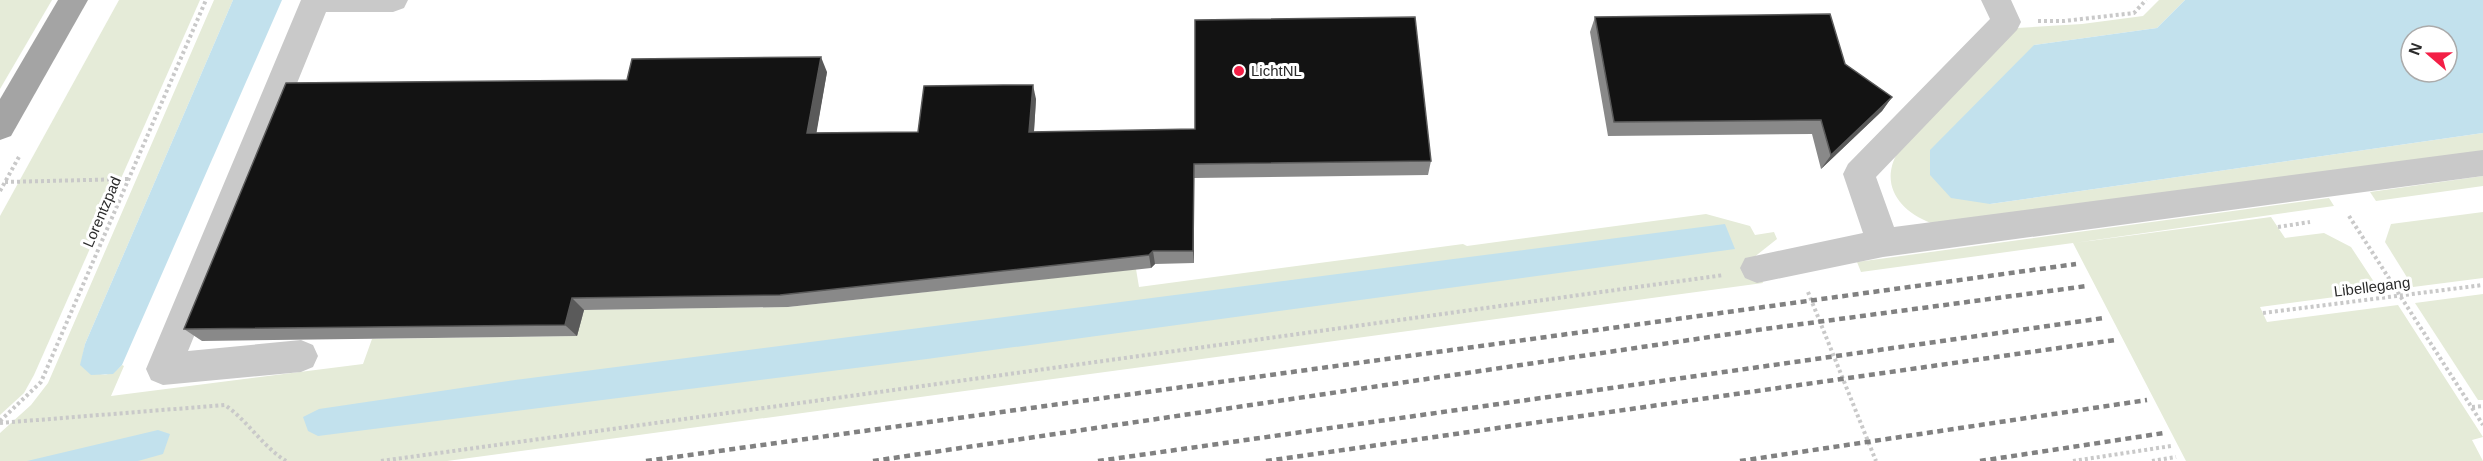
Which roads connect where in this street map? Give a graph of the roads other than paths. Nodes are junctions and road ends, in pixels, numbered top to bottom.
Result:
1 (73, 0) edge
2 (393, 0) edge
3 (315, 1) edge
4 (2001, 11) edge
5 (0, 127) edge
6 (2483, 163) edge
7 (1882, 243) junction
8 (1757, 268) road end
9 (301, 356) dead end

1 - 5 main road
2 - 3 lane
3 - 9 lane
4 - 7 lane
6 - 7 lane
7 - 8 lane

